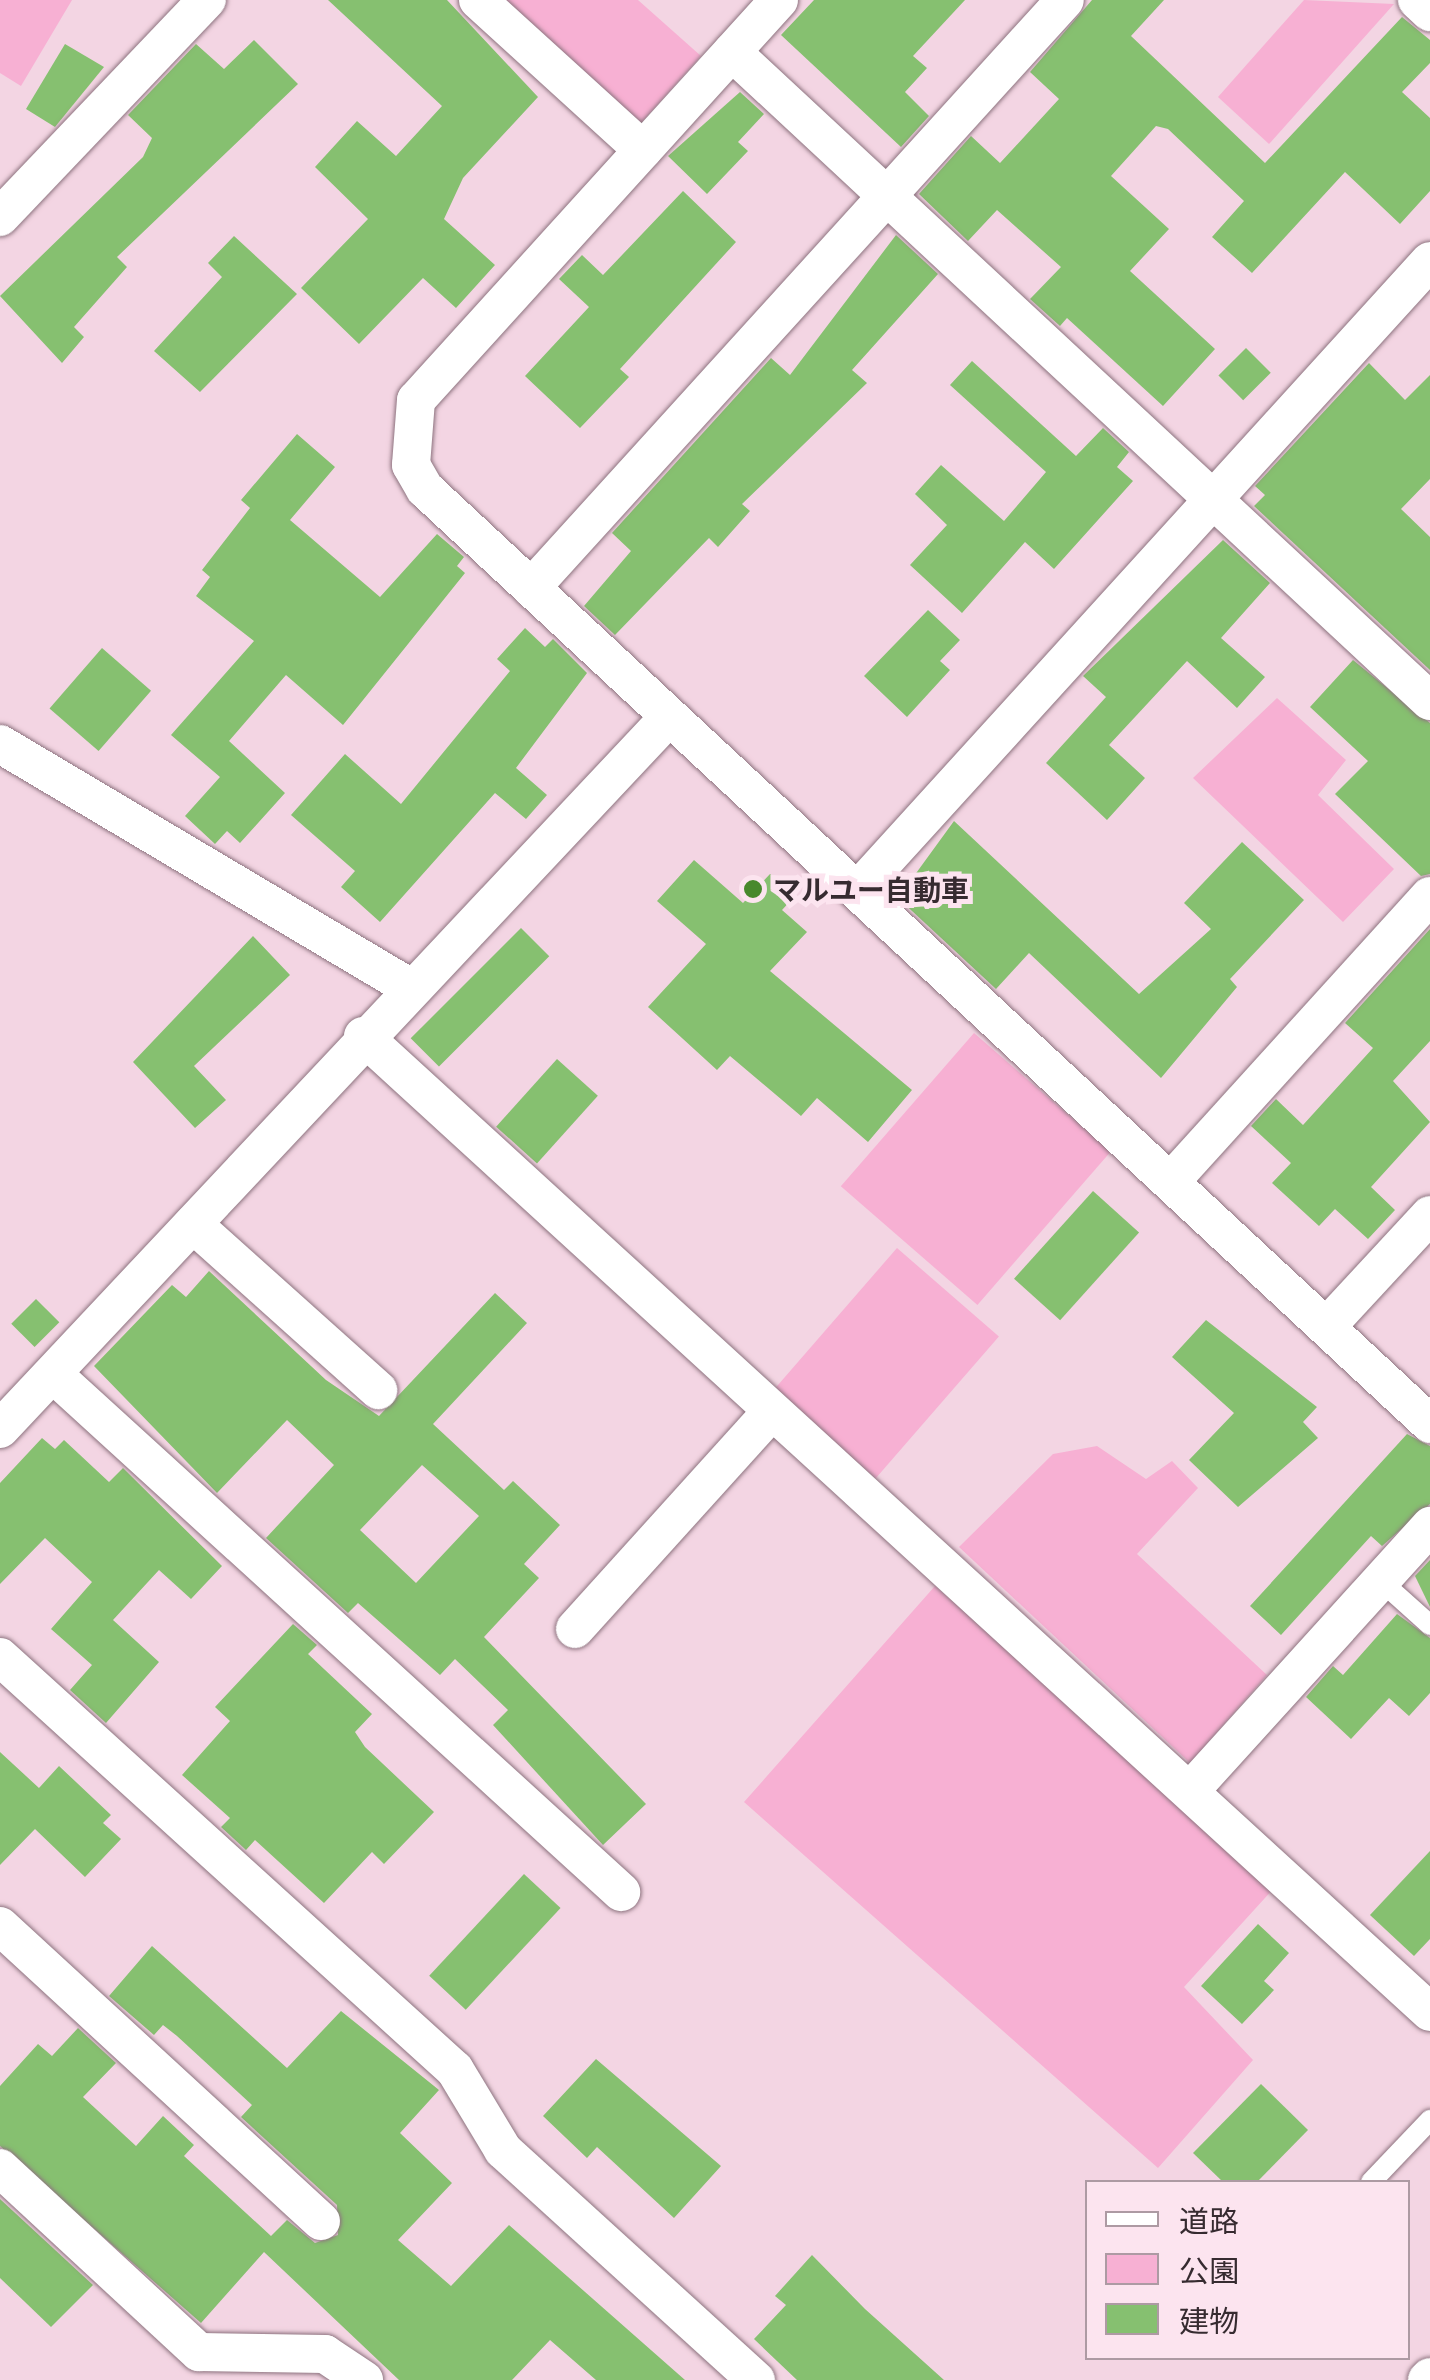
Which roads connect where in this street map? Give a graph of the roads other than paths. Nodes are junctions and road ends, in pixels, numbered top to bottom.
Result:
1 (207, 0) edge
2 (478, 0) edge
3 (779, 0) edge
4 (1065, 0) edge
5 (1417, 0) edge
6 (1430, 12) edge
7 (732, 52) junction
8 (643, 150) junction
9 (886, 196) junction
10 (0, 217) edge
11 (1430, 261) edge
12 (1214, 494) junction
13 (531, 588) junction
14 (1430, 701) edge
15 (668, 718) junction
16 (0, 744) edge
17 (858, 890) junction
18 (1430, 896) edge
19 (412, 988) junction
20 (363, 1036) junction
21 (1173, 1179) junction
22 (1430, 1214) edge
23 (193, 1224) junction
24 (1330, 1323) junction
25 (53, 1374) junction
26 (378, 1390) dead end
27 (771, 1412) junction
28 (1430, 1424) edge
29 (0, 1429) edge
30 (1430, 1526) edge
31 (1381, 1582) junction
32 (1430, 1625) edge
33 (575, 1629) dead end
34 (0, 1656) edge
35 (1190, 1792) junction
36 (621, 1892) dead end
37 (0, 1926) edge
38 (1430, 2012) edge
39 (1430, 2120) edge
40 (0, 2168) edge
41 (1373, 2180) edge
42 (321, 2221) dead end
43 (364, 2380) edge
44 (756, 2380) edge

1 - 10 street
2 - 8 street
3 - 7 street
4 - 9 street
5 - 6 street
7 - 8 street
7 - 9 street
8 - 13 street
9 - 12 street
9 - 13 street
11 - 12 street
12 - 14 street
12 - 17 street
13 - 15 street
15 - 17 street
15 - 19 street
16 - 19 street
17 - 21 street
18 - 21 street
19 - 20 street
20 - 23 street
20 - 27 street
21 - 24 street
22 - 24 street
23 - 25 street
23 - 26 street
24 - 28 street
25 - 29 street
25 - 36 street
27 - 33 street
27 - 35 street
30 - 31 street
31 - 32 lane
31 - 35 street
34 - 44 street
35 - 38 street
37 - 42 street
39 - 41 lane
40 - 43 street

